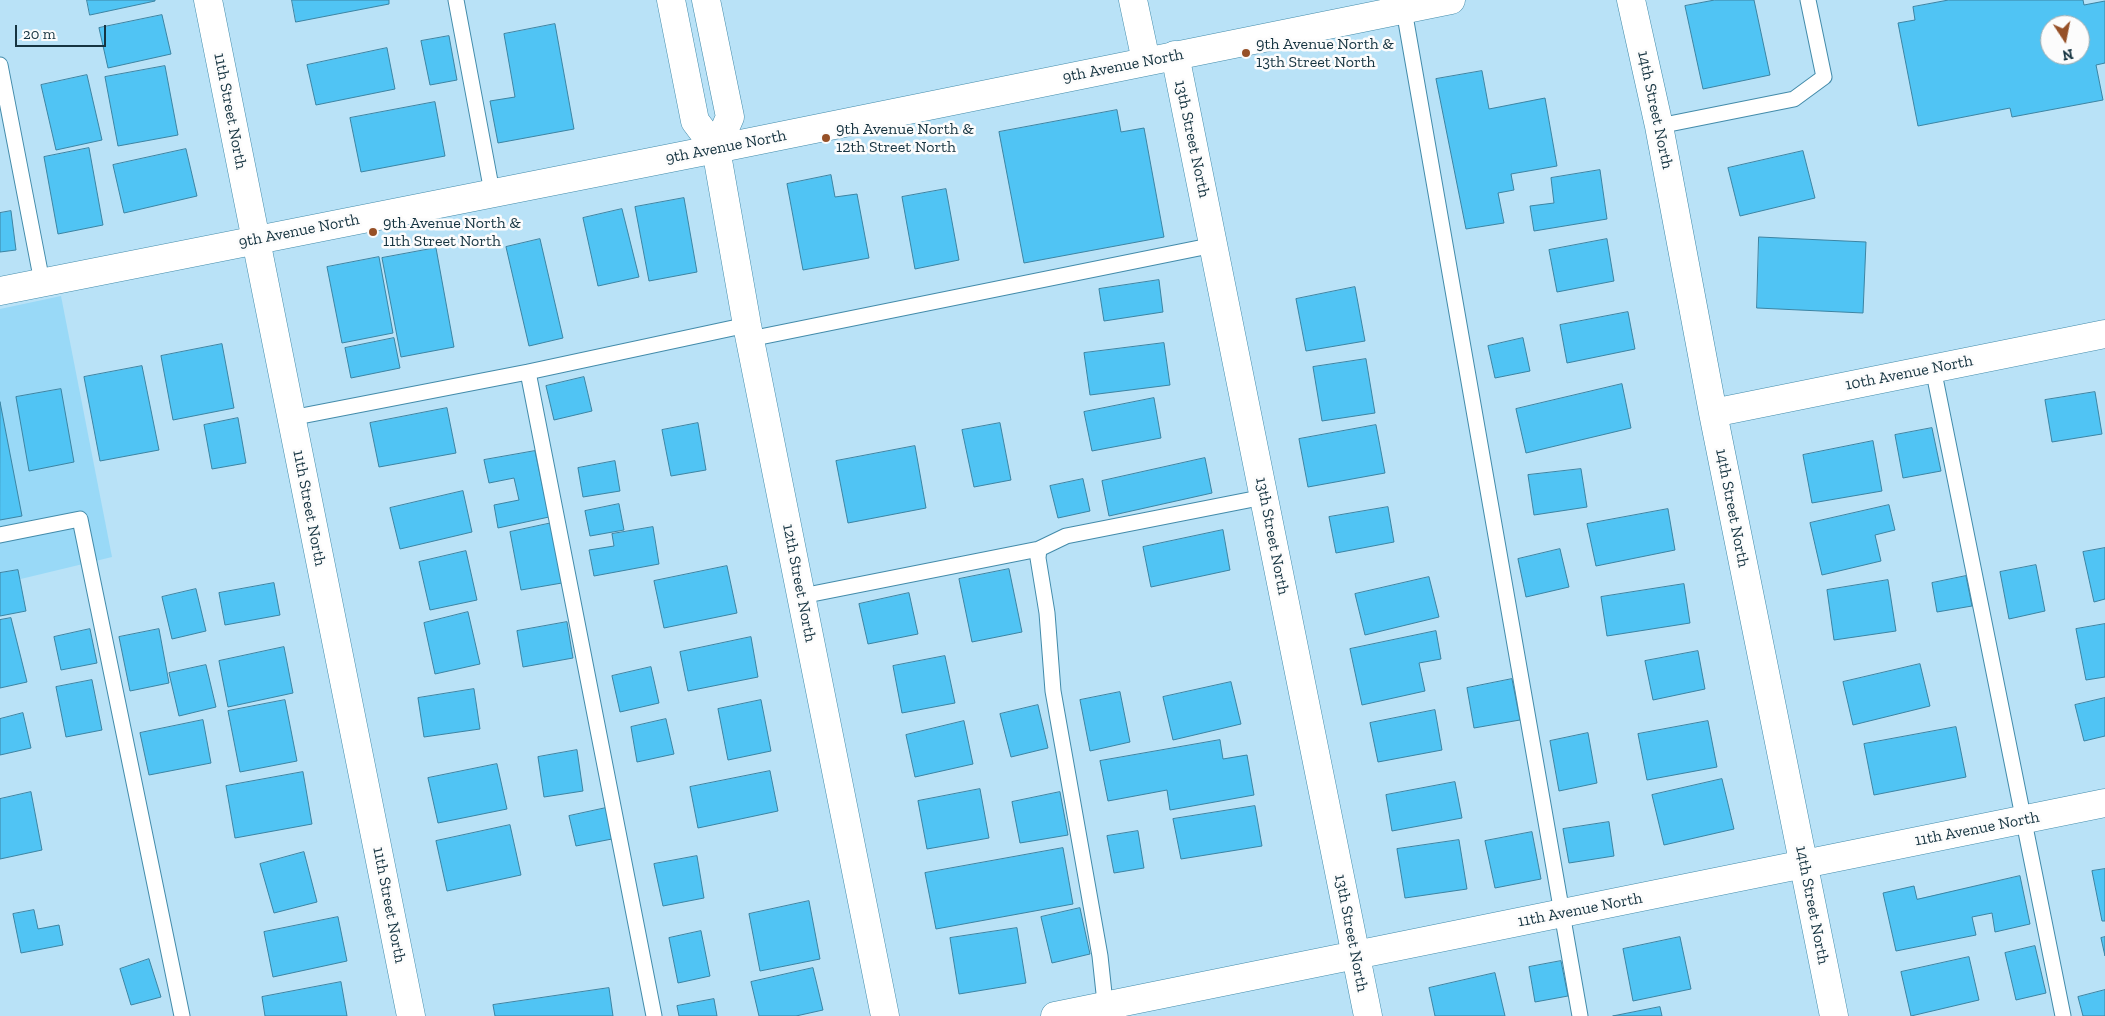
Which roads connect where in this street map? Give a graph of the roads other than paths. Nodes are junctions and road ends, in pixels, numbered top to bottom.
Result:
1 (208, 0) edge
2 (456, 0) edge
3 (671, 0) edge
4 (706, 0) edge
5 (1133, 0) edge
6 (1451, 0) edge
7 (1631, 0) edge
8 (1808, 0) edge
9 (1404, 10) junction
10 (1176, 56) junction
11 (1146, 61) junction
12 (0, 65) edge
13 (1659, 126) junction
14 (716, 149) junction
15 (492, 192) junction
16 (256, 240) junction
17 (1214, 245) junction
18 (42, 282) junction
19 (0, 291) edge
20 (749, 332) junction
21 (2105, 334) edge
22 (1933, 368) junction
23 (528, 372) junction
24 (1713, 413) junction
25 (291, 418) junction
26 (1264, 498) junction
27 (0, 535) edge
28 (1039, 549) junction
29 (802, 596) junction
30 (2105, 803) edge
31 (2023, 820) junction
32 (1803, 864) junction
33 (1562, 913) junction
34 (1356, 955) junction
35 (1106, 1011) edge
36 (182, 1016) edge
37 (411, 1016) edge
38 (654, 1016) edge
39 (885, 1016) edge
40 (1055, 1016) edge
41 (1368, 1016) edge
42 (1580, 1016) edge
43 (1834, 1016) edge
44 (2063, 1016) edge

1 - 16 street, 11th Street North
2 - 15 lane
3 - 14 street, 12th Street North
4 - 14 street
5 - 11 street
6 - 9 street, 9th Avenue North
7 - 13 street, 14th Street North
8 - 13 lane
9 - 10 street, 9th Avenue North
9 - 33 lane
10 - 11 street, 9th Avenue North
10 - 17 street, 13th Street North
11 - 14 street, 9th Avenue North
12 - 18 lane
13 - 24 street, 14th Street North
14 - 15 street, 9th Avenue North
14 - 20 street, 12th Street North
15 - 16 street, 9th Avenue North
16 - 18 street, 9th Avenue North
16 - 25 street, 11th Street North
17 - 20 lane
17 - 26 street, 13th Street North
18 - 19 street, 9th Avenue North
20 - 23 lane
20 - 29 street, 12th Street North
21 - 22 street, 10th Avenue North
22 - 24 street, 10th Avenue North
22 - 31 lane
23 - 25 lane
23 - 38 lane
24 - 32 street, 14th Street North
25 - 37 street, 11th Street North
26 - 28 lane
26 - 34 street, 13th Street North
27 - 36 lane
28 - 29 lane
28 - 35 lane
29 - 39 street, 12th Street North
30 - 31 street, 11th Avenue North
31 - 32 street, 11th Avenue North
31 - 44 lane
32 - 33 street, 11th Avenue North
32 - 43 street, 14th Street North
33 - 34 street, 11th Avenue North
33 - 42 lane
34 - 35 street, 11th Avenue North
34 - 41 street, 13th Street North
35 - 40 street, 11th Avenue North

